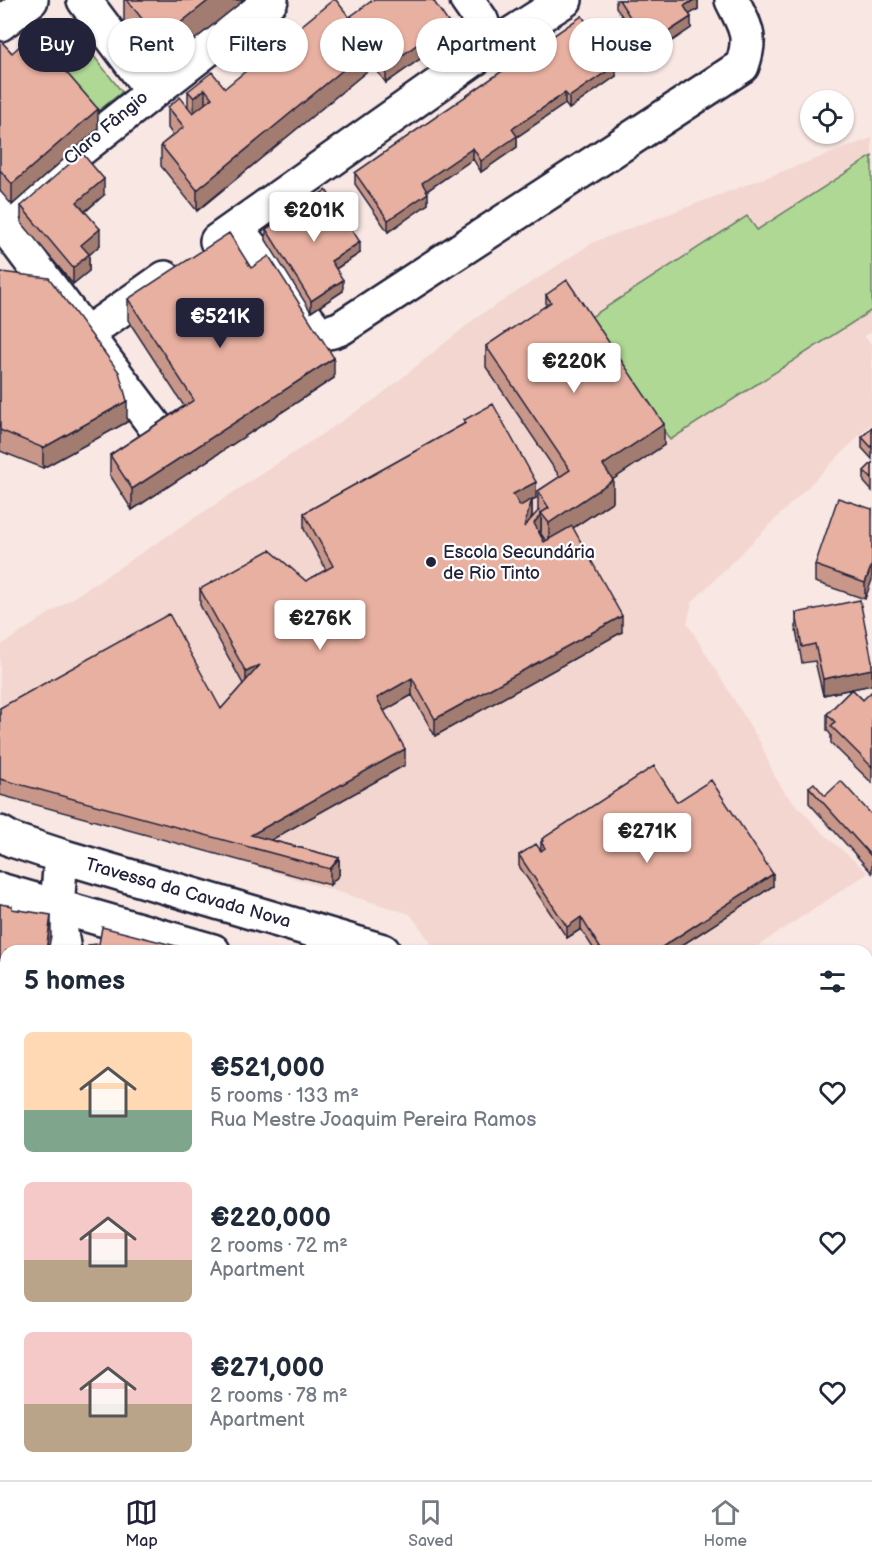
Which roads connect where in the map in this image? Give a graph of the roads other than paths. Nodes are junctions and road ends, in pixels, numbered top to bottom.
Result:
1 (31, 0) edge
2 (84, 0) edge
3 (272, 0) edge
4 (467, 0) edge
5 (565, 0) edge
6 (732, 0) edge
7 (480, 18) edge
8 (537, 18) edge
9 (0, 24) edge
10 (456, 72) edge
11 (153, 92) junction
12 (2, 227) edge
13 (236, 228) junction
14 (86, 334) junction
15 (160, 433) edge
16 (0, 833) edge
17 (61, 856) junction
18 (0, 890) edge
19 (57, 907) junction
20 (63, 945) edge
21 (192, 945) edge
22 (363, 945) edge

1 - 9 street
2 - 11 street, Claro Fângio
3 - 11 street
4 - 7 street
5 - 8 street
6 - 13 street
10 - 13 street
11 - 12 street, Claro Fângio
12 - 14 street
13 - 14 street
14 - 15 street
16 - 17 street, Travessa da Cavada Nova
17 - 19 street, Travessa da Cavada Nova
17 - 22 street, Travessa da Cavada Nova
18 - 19 street
19 - 20 street, Travessa da Cavada Nova
19 - 21 street

